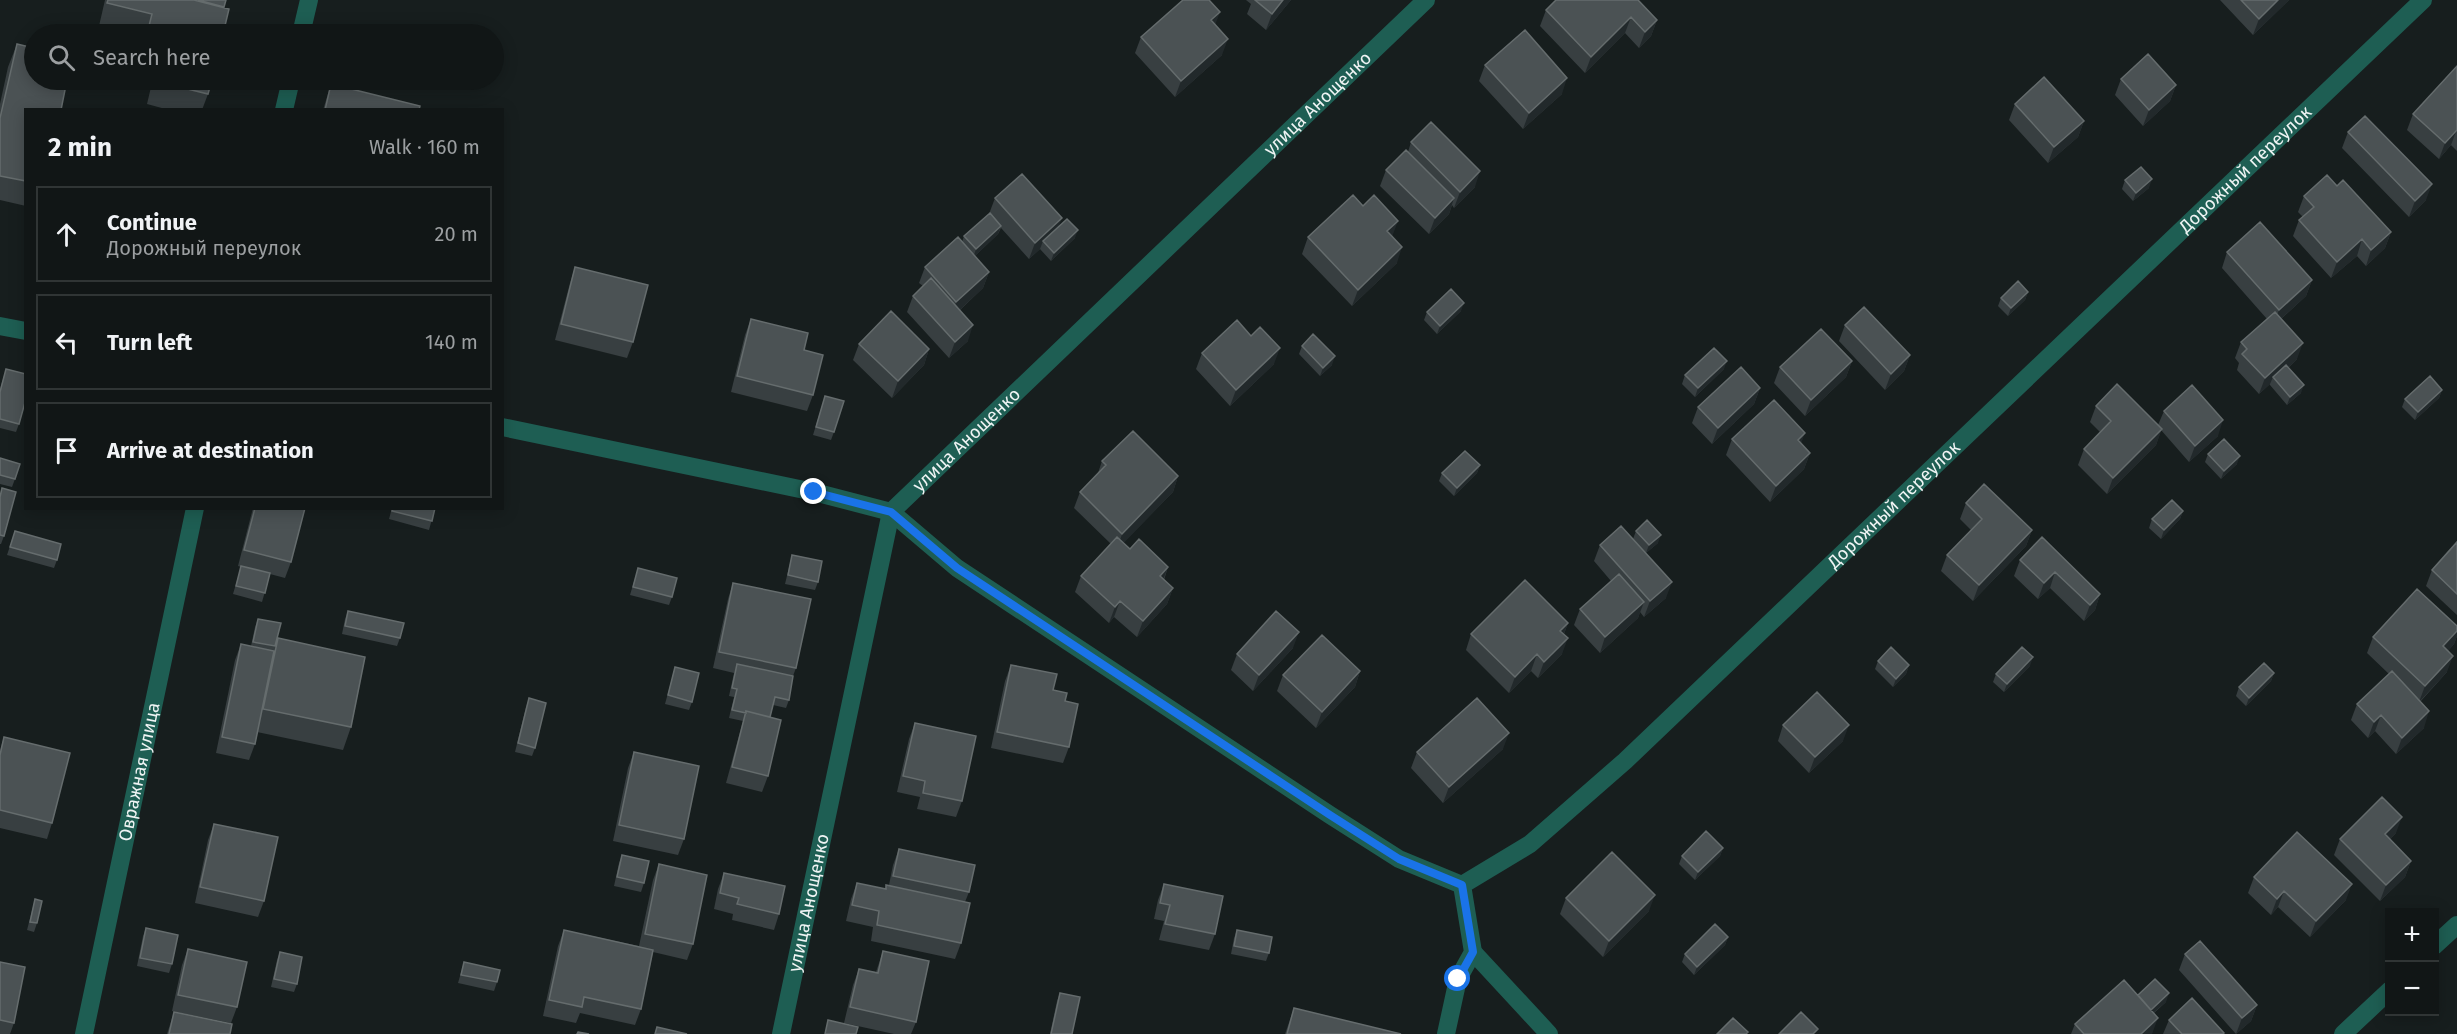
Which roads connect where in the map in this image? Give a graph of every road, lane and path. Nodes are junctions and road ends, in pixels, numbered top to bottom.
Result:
1 (309, 0) edge
2 (1426, 0) edge
3 (2423, 0) edge
4 (303, 24) edge
5 (289, 90) edge
6 (284, 108) edge
7 (0, 326) edge
8 (24, 331) edge
9 (504, 427) edge
10 (195, 510) edge
11 (891, 512) junction
12 (1462, 885) junction
13 (2457, 925) edge
14 (2439, 941) edge
15 (1473, 952) junction
16 (2385, 995) edge
17 (84, 1034) edge
18 (781, 1034) edge
19 (1446, 1034) edge
20 (1549, 1034) edge
21 (2343, 1034) edge

1 - 4 street
2 - 11 street, улица Анощенко
3 - 12 street, Дорожный переулок
5 - 6 street
7 - 8 street
9 - 11 street
10 - 17 street, Овражная улица
11 - 12 street
11 - 18 street, улица Анощенко
12 - 15 street
13 - 14 street
15 - 19 street
15 - 20 street
16 - 21 street

